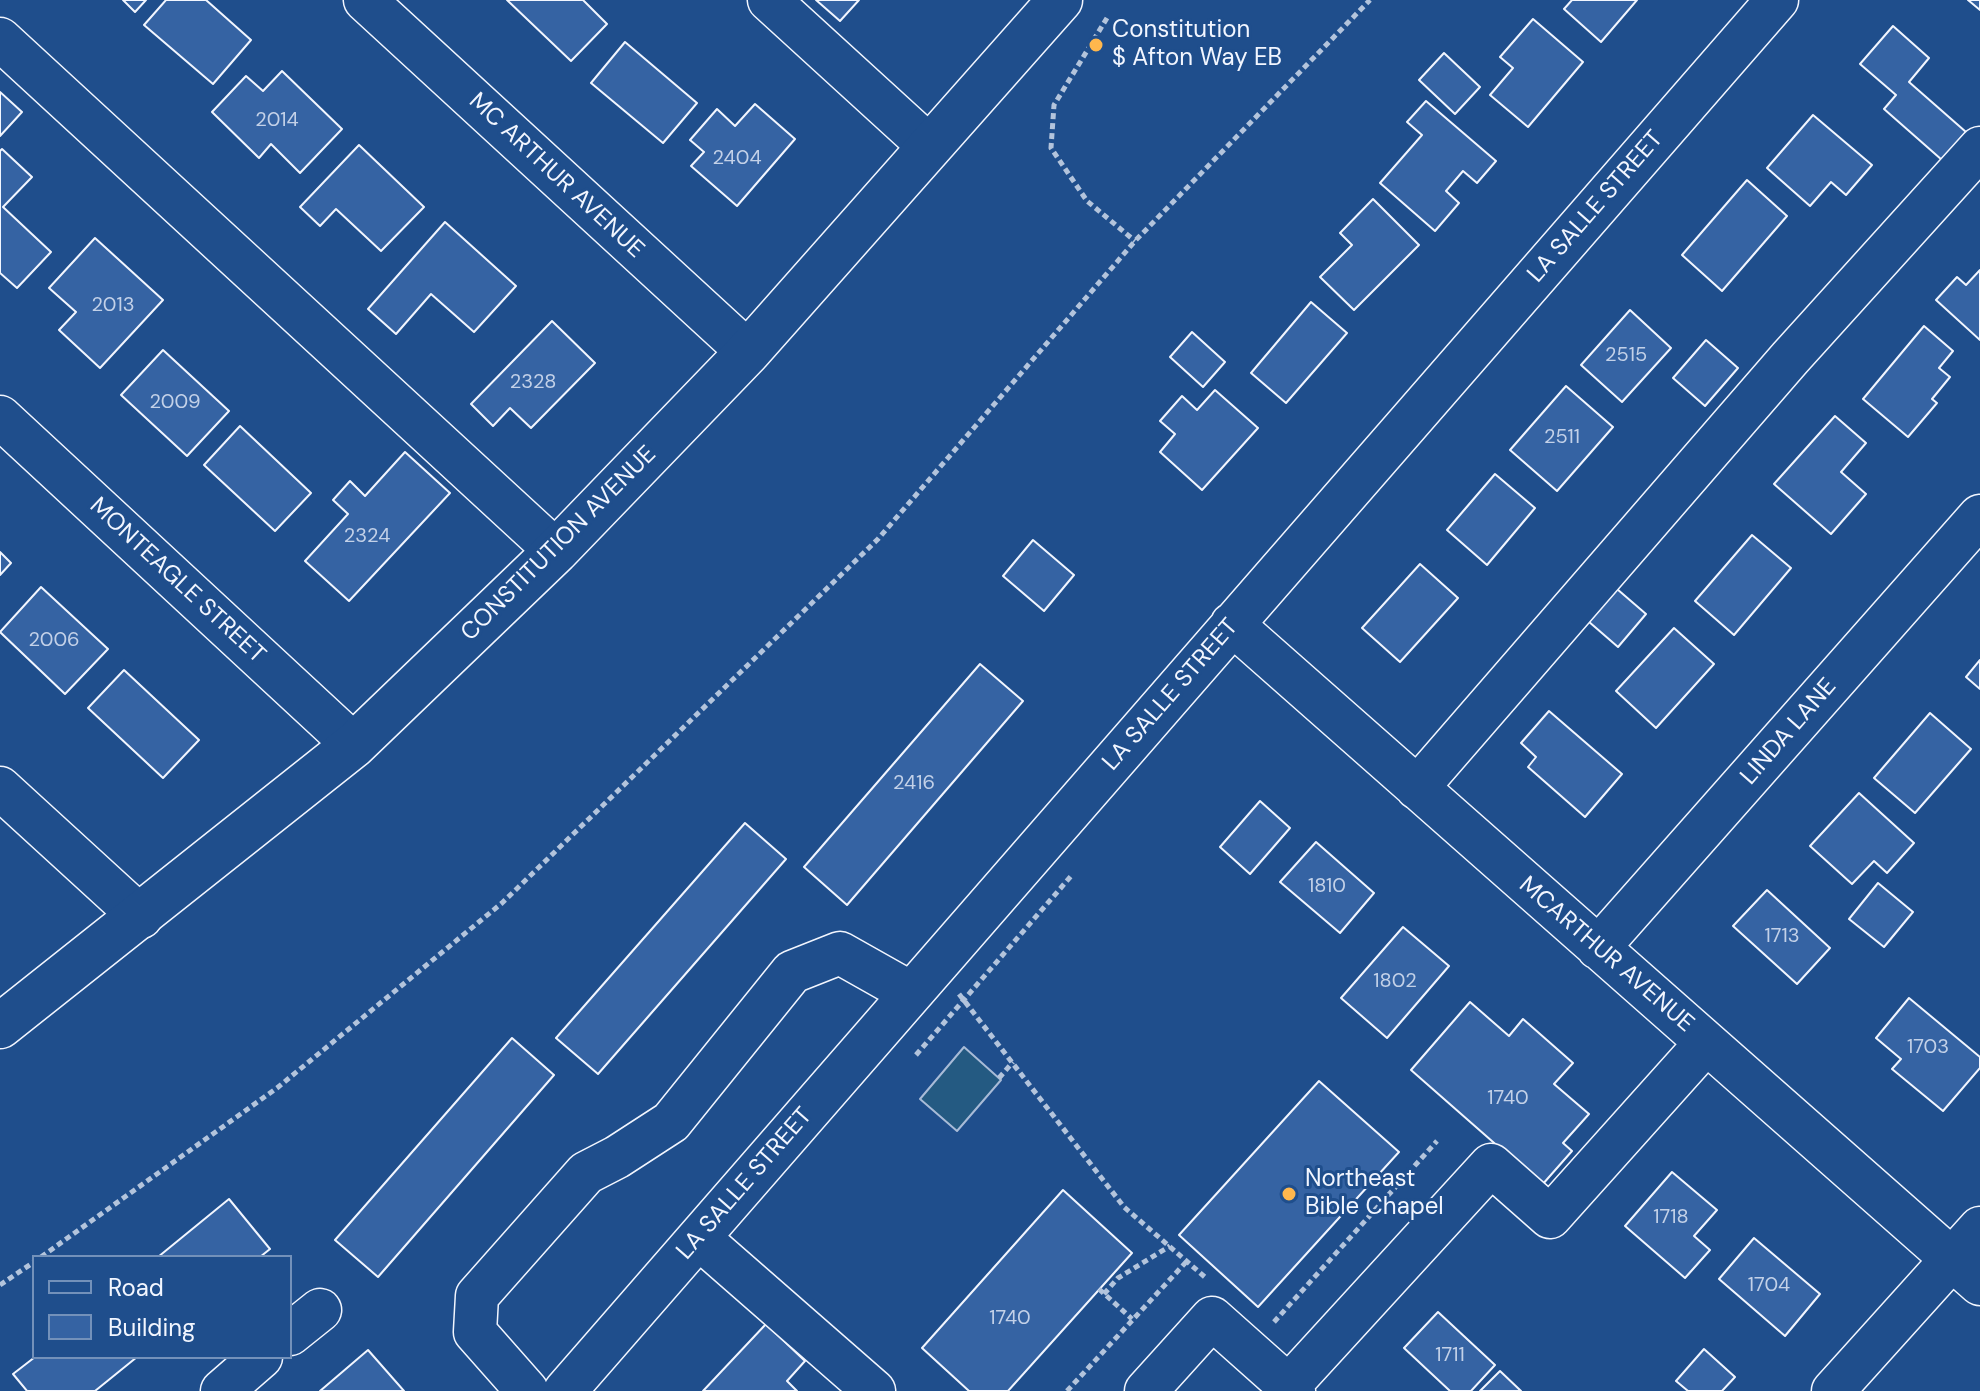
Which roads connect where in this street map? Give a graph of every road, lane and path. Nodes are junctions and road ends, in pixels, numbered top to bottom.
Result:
1 (365, 0) edge
2 (769, 0) edge
3 (1060, 0) edge
4 (1370, 0) edge
5 (1777, 0) edge
6 (1107, 18) dead end
7 (0, 39) edge
8 (930, 147) junction
9 (1980, 148) edge
10 (1135, 241) junction
11 (748, 352) junction
12 (0, 417) edge
13 (1980, 516) edge
14 (556, 551) junction
15 (1232, 624) junction
16 (354, 745) junction
17 (0, 788) edge
18 (1417, 788) junction
19 (141, 917) junction
20 (1598, 948) junction
21 (921, 982) junction
22 (0, 1026) edge
23 (1706, 1043) junction
24 (1013, 1062) junction
25 (999, 1078) dead end
26 (1437, 1141) dead end
27 (1980, 1228) edge
28 (699, 1238) junction
29 (1170, 1246) junction
30 (44, 1255) edge
31 (1187, 1261) junction
32 (32, 1263) edge
33 (1966, 1272) edge
34 (1209, 1281) dead end
35 (0, 1285) edge
36 (1132, 1319) junction
37 (1264, 1333) dead end
38 (259, 1359) edge
39 (1289, 1389) edge
40 (222, 1391) edge
41 (527, 1391) edge
42 (565, 1391) edge
43 (874, 1391) edge
44 (1067, 1391) edge
45 (1146, 1391) edge
46 (1833, 1391) edge

1 - 11 street, MC ARTHUR AVENUE
2 - 8 street
3 - 8 main road, CONSTITUTION AVENUE
4 - 10 path
5 - 15 street, LA SALLE STREET
6 - 10 path
7 - 14 street
8 - 11 main road, CONSTITUTION AVENUE
9 - 18 street
10 - 30 path
11 - 14 main road, CONSTITUTION AVENUE
12 - 16 street, MONTEAGLE STREET
13 - 20 street, LINDA LANE
14 - 16 main road, CONSTITUTION AVENUE
15 - 18 street, MCARTHUR AVENUE
15 - 21 street, LA SALLE STREET
16 - 19 main road, CONSTITUTION AVENUE
17 - 19 street
18 - 20 street, MCARTHUR AVENUE
19 - 22 main road, CONSTITUTION AVENUE
20 - 23 street, MCARTHUR AVENUE
21 - 24 path
21 - 28 street, LA SALLE STREET
21 - 41 street
23 - 33 street, MCARTHUR AVENUE
23 - 39 street
24 - 25 path
24 - 29 path
26 - 37 path
27 - 33 street
28 - 42 street, LA SALLE STREET
28 - 43 street
29 - 31 path
29 - 36 path
31 - 34 path
31 - 36 path
32 - 35 path
33 - 46 street
36 - 44 path
38 - 40 street
39 - 45 street

